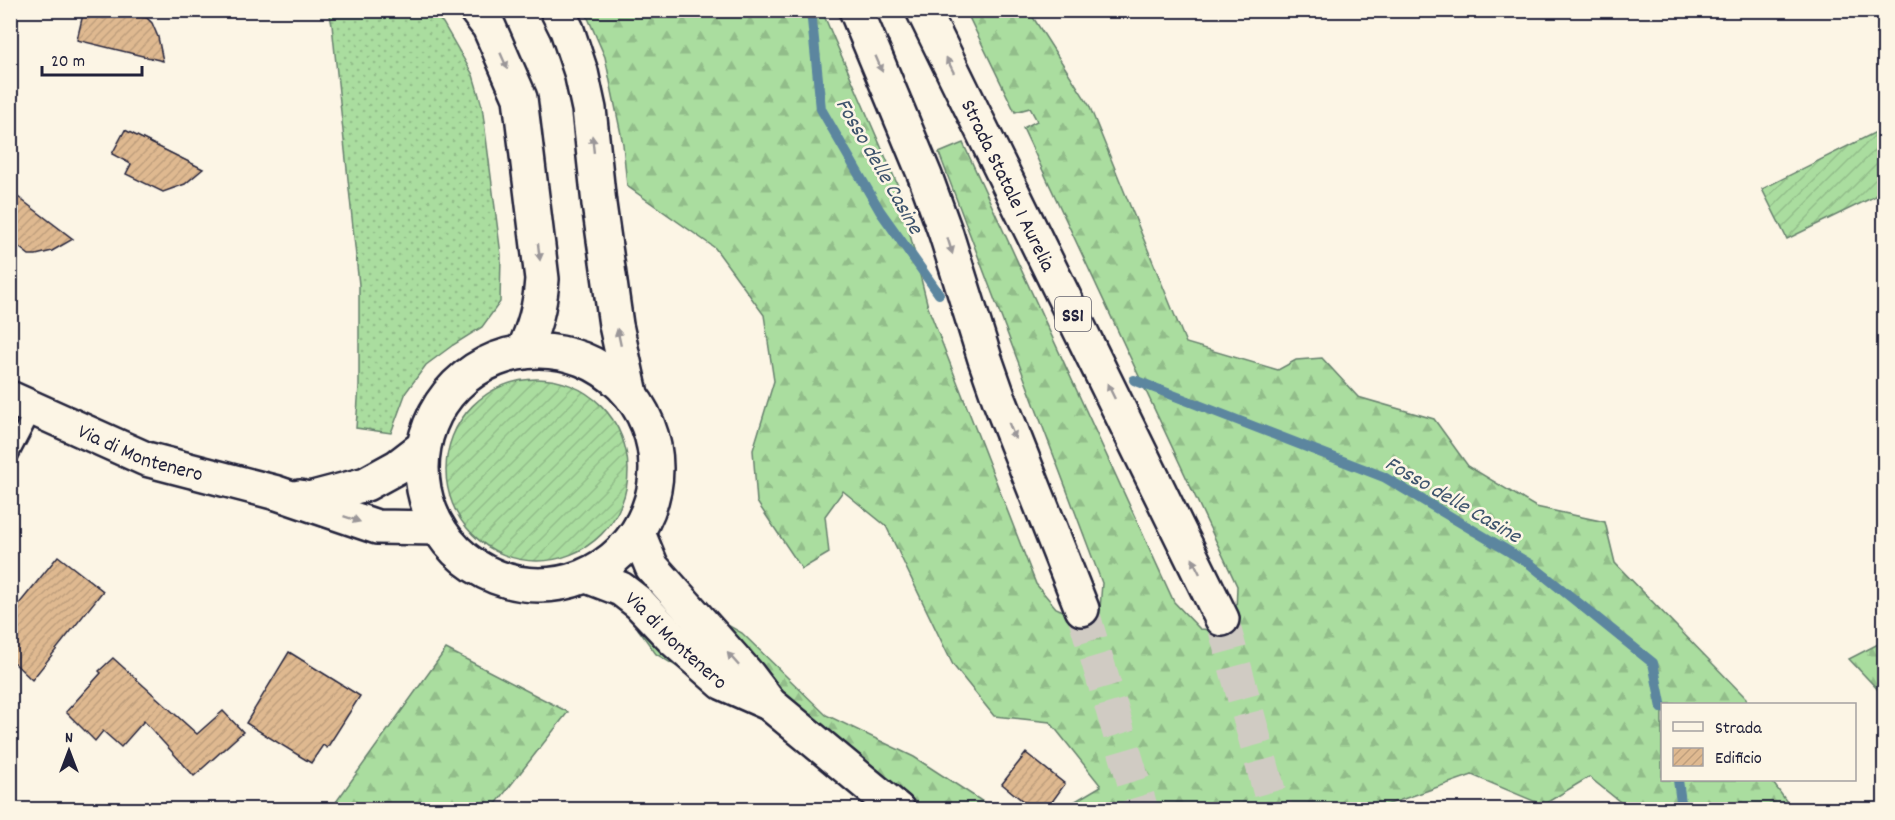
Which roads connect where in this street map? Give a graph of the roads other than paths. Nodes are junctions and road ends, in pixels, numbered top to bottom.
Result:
1 (476, 10) edge
2 (557, 10) edge
3 (856, 10) edge
4 (924, 10) edge
5 (524, 352) junction
6 (631, 394) junction
7 (22, 403) edge
8 (423, 447) junction
9 (10, 455) edge
10 (277, 493) junction
11 (438, 528) junction
12 (638, 532) junction
13 (587, 576) junction
14 (1082, 609) tunnel mouth
15 (1222, 619) tunnel mouth
16 (770, 704) junction
17 (898, 810) edge

1 -> 5 main road
6 -> 2 main road
3 -> 14 main road
15 -> 4 main road, Strada Statale 1 Aurelia / SS1
5 - 6 main road
5 - 8 main road
6 - 12 main road
7 - 9 lane
7 - 10 main road, Via di Montenero
8 - 10 main road, Via di Montenero
8 - 11 main road
10 -> 11 main road, Via di Montenero
11 - 13 main road
12 - 13 main road
16 -> 12 main road, Via di Montenero
13 - 16 main road, Via di Montenero
16 - 17 main road, Via di Montenero

